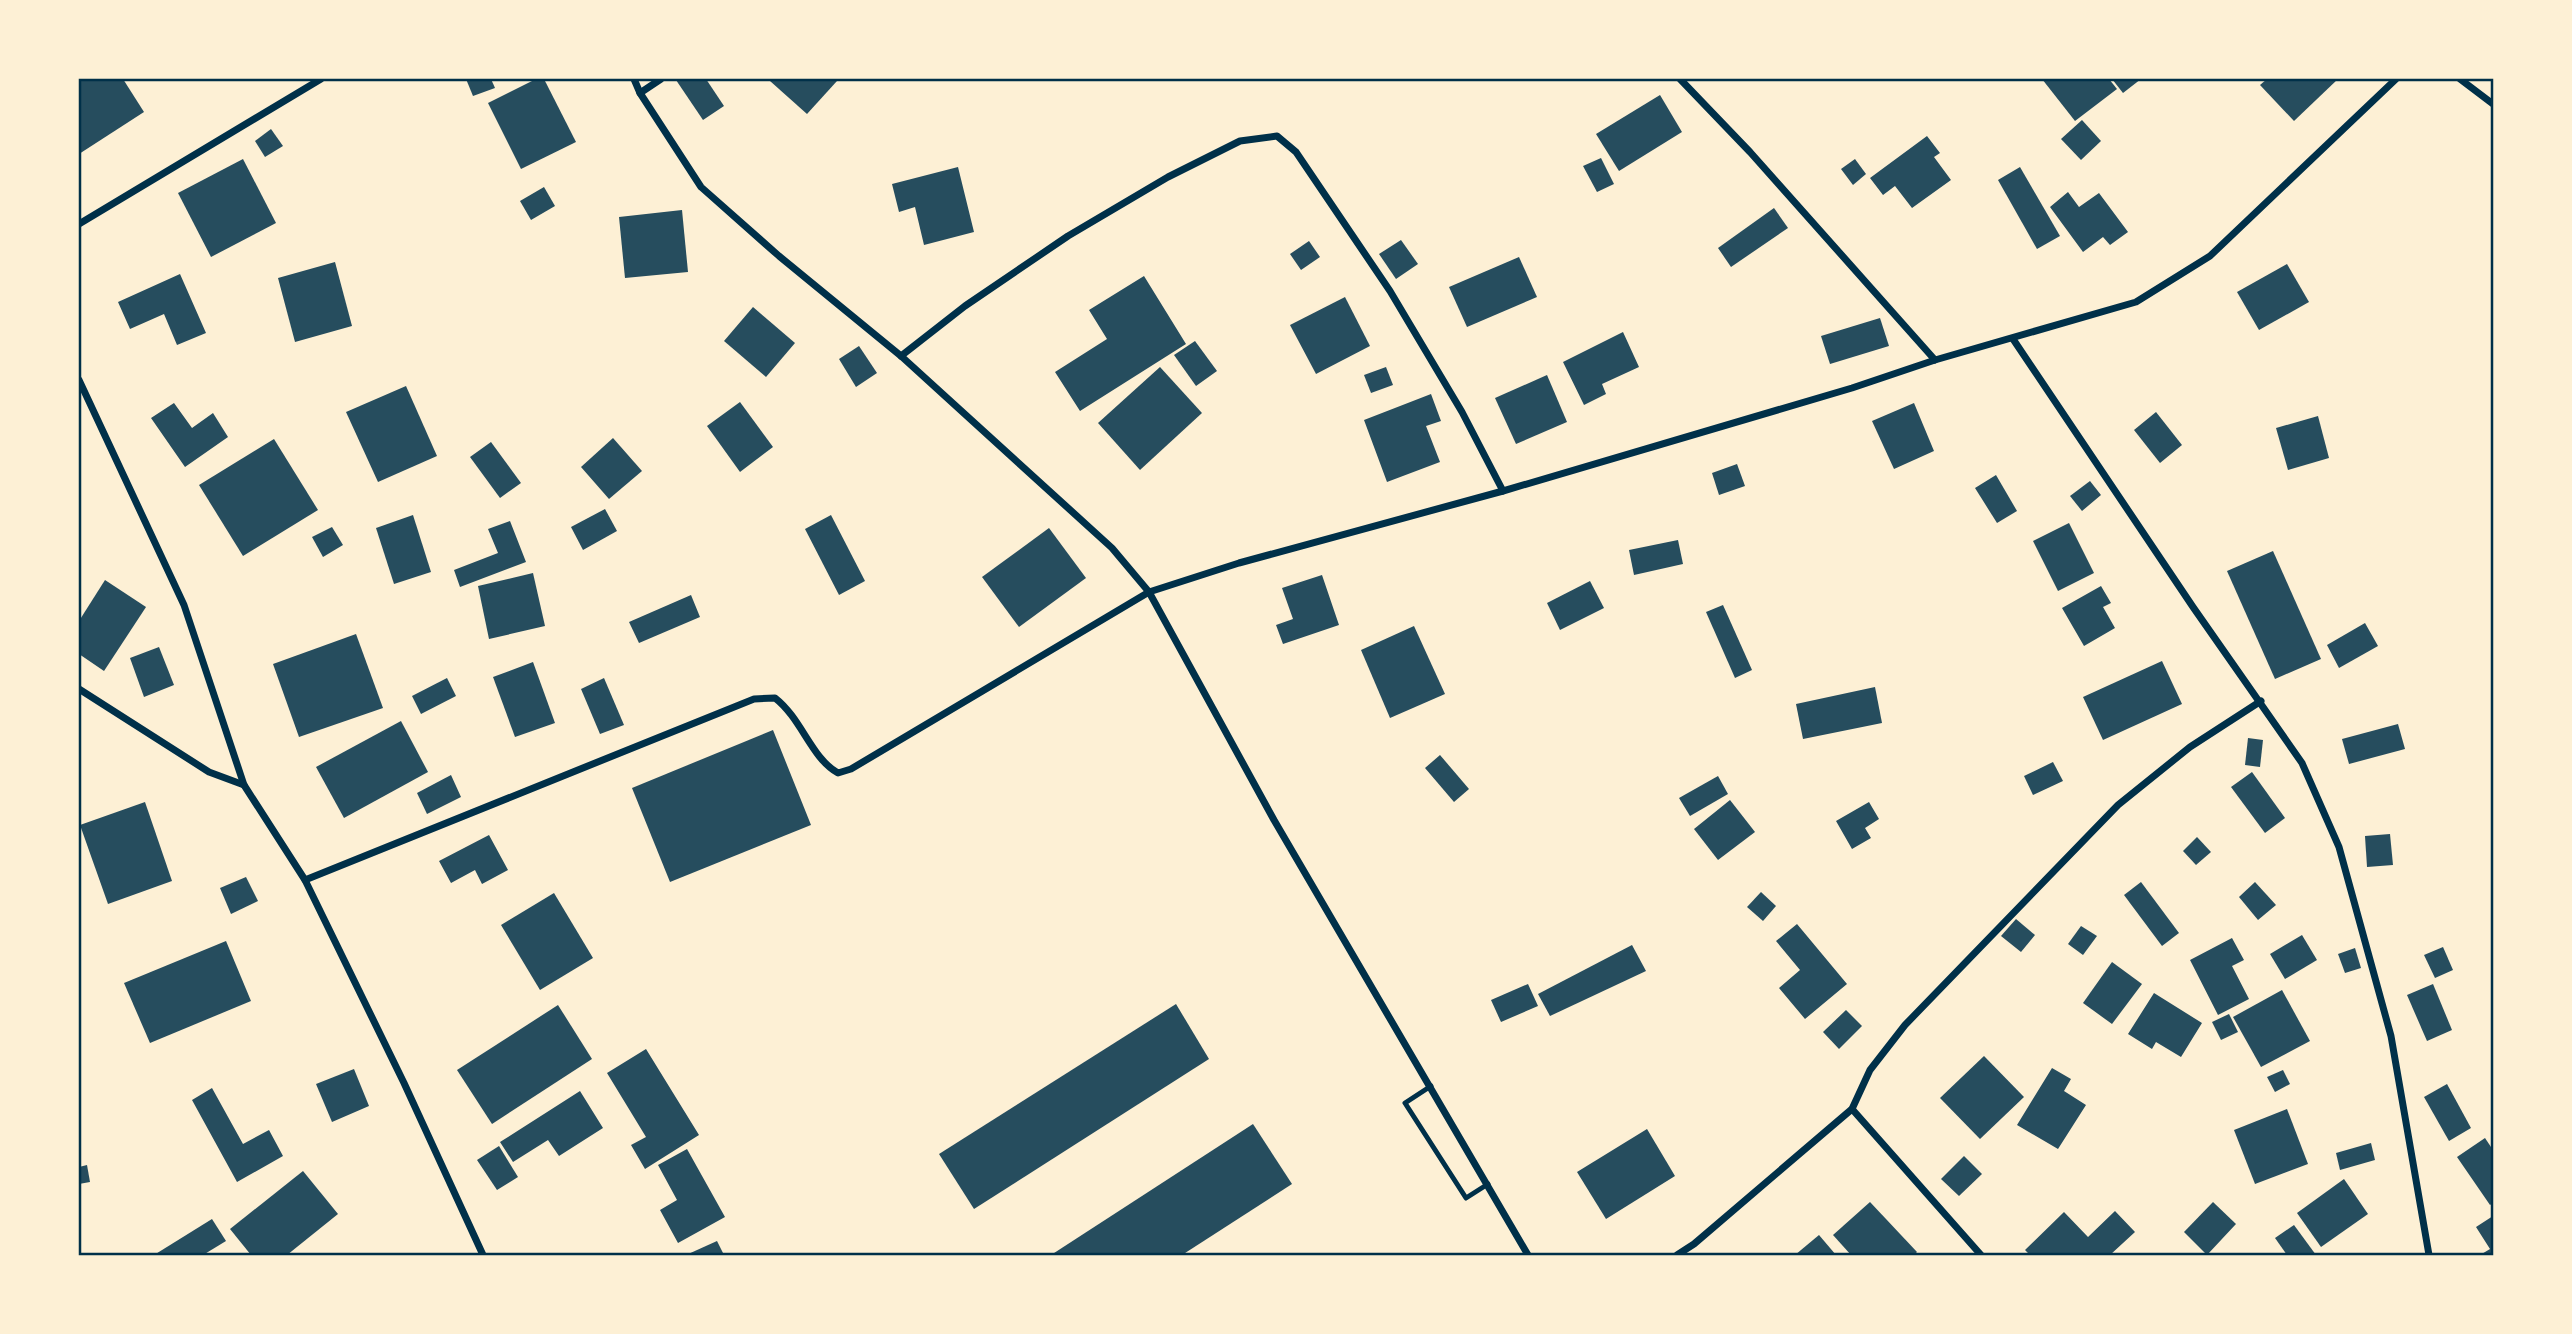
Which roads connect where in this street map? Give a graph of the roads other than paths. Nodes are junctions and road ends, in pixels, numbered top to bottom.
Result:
1 (321, 79) edge
2 (634, 79) edge
3 (660, 79) edge
4 (1680, 79) edge
5 (2396, 79) edge
6 (2460, 79) edge
7 (640, 93) junction
8 (2493, 104) edge
9 (79, 224) edge
10 (2013, 339) junction
11 (901, 356) junction
12 (1935, 360) junction
13 (79, 380) edge
14 (1503, 491) junction
15 (1149, 592) junction
16 (79, 689) edge
17 (2260, 701) junction
18 (244, 785) junction
19 (305, 880) junction
20 (1430, 1086) junction
21 (1852, 1109) junction
22 (1488, 1184) junction
23 (483, 1255) edge
24 (1528, 1255) edge
25 (1677, 1255) edge
26 (1981, 1255) edge
27 (2429, 1255) edge

1 - 9 street
2 - 7 street
3 - 7 street
4 - 12 street
5 - 10 street
6 - 8 street
7 - 11 street
10 - 12 street
10 - 17 street
11 - 14 street
11 - 15 street
12 - 14 street
13 - 18 street
14 - 15 street
15 - 19 street
15 - 20 street
16 - 18 street
17 - 21 street
17 - 27 street
18 - 19 street
19 - 23 street
20 - 22 street
20 - 22 lane
21 - 25 street
21 - 26 street
22 - 24 street

